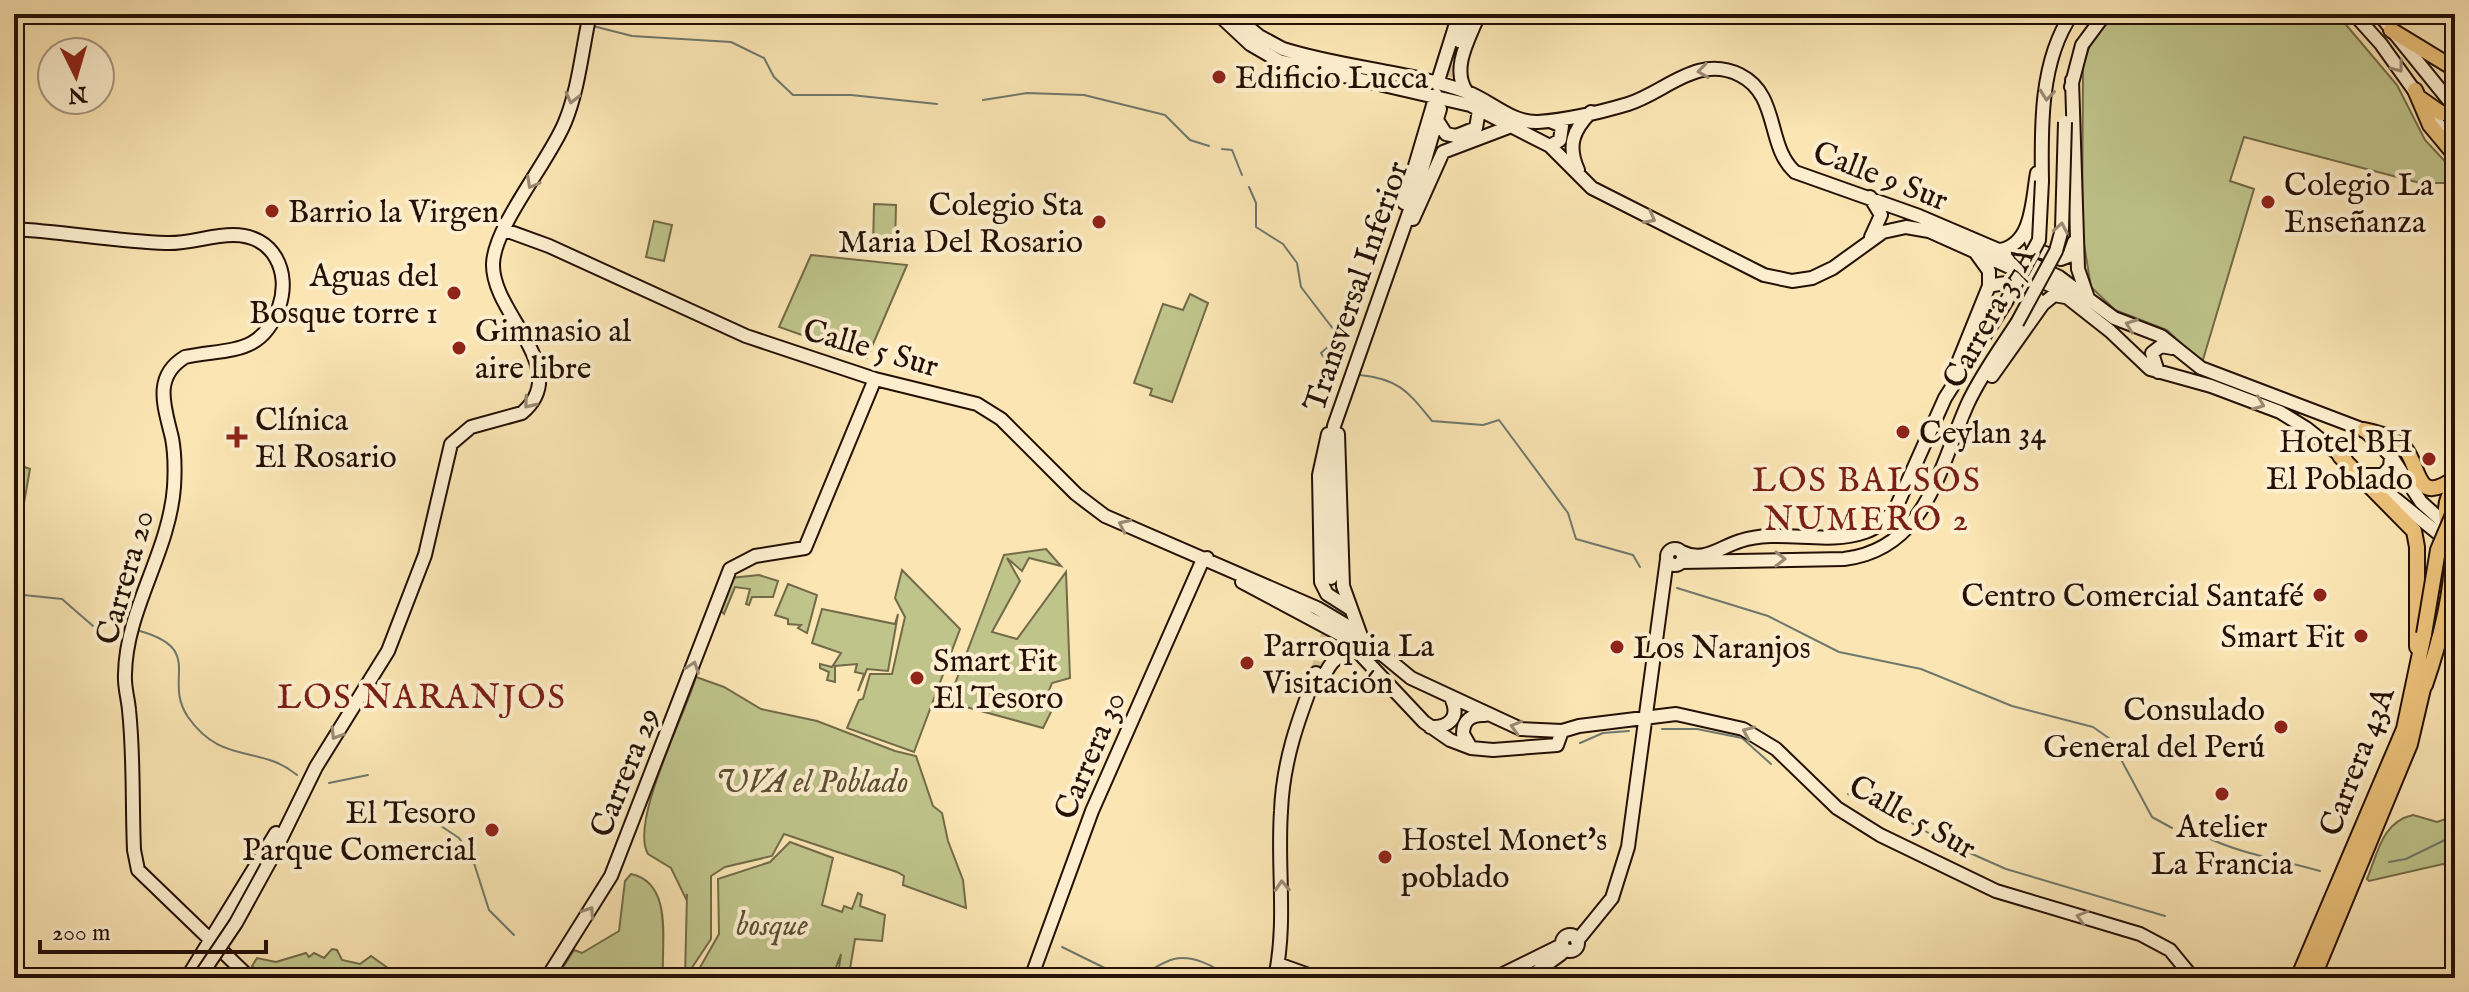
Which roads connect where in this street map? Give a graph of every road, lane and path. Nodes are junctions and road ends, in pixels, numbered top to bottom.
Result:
1 (590, 14) edge
2 (1218, 14) edge
3 (1232, 14) edge
4 (1459, 14) edge
5 (1469, 14) edge
6 (1479, 14) edge
7 (2072, 14) edge
8 (2105, 14) edge
9 (2354, 14) edge
10 (2379, 14) edge
11 (2391, 30) junction
12 (2407, 39) junction
13 (1459, 41) tunnel mouth
14 (1270, 50) junction
15 (2455, 69) edge
16 (2072, 80) junction
17 (2455, 80) edge
18 (1437, 90) junction
19 (1467, 92) junction
20 (2418, 94) junction
21 (1479, 110) junction
22 (1593, 111) junction
23 (2450, 111) edge
24 (1549, 121) junction
25 (1509, 127) junction
26 (2455, 145) edge
27 (1550, 146) junction
28 (2041, 150) junction
29 (2455, 155) edge
30 (1582, 181) junction
31 (1870, 197) junction
32 (14, 229) edge
33 (505, 230) junction
34 (1402, 230) junction
35 (2027, 230) junction
36 (2076, 233) junction
37 (1869, 239) junction
38 (1974, 250) junction
39 (1999, 250) junction
40 (1989, 286) junction
41 (2068, 298) junction
42 (2088, 298) junction
43 (2038, 309) junction
44 (2175, 349) junction
45 (848, 371) junction
46 (2158, 372) junction
47 (875, 379) junction
48 (896, 385) junction
49 (1945, 398) junction
50 (863, 404) junction
51 (1334, 426) junction
52 (1959, 426) junction
53 (2364, 430) junction
54 (2340, 456) junction
55 (2391, 456) junction
56 (2366, 475) junction
57 (2455, 478) edge
58 (2455, 486) edge
59 (2455, 510) edge
60 (2452, 535) edge
61 (1201, 559) junction
62 (1677, 560) junction
63 (1331, 578) tunnel mouth
64 (2450, 598) edge
65 (1349, 608) junction
66 (2428, 635) junction
67 (1360, 644) junction
68 (2418, 667) junction
69 (1316, 673) tunnel mouth
70 (2425, 686) junction
71 (1452, 700) junction
72 (1485, 715) junction
73 (1642, 720) junction
74 (1430, 727) junction
75 (1562, 731) junction
76 (1471, 748) junction
77 (315, 769) junction
78 (1283, 782) junction
79 (211, 940) junction
80 (1564, 948) junction
81 (1278, 964) junction
82 (187, 978) edge
83 (199, 978) edge
84 (250, 978) edge
85 (547, 978) edge
86 (1031, 978) edge
87 (1275, 978) edge
88 (1317, 978) edge
89 (1495, 978) edge
90 (1528, 978) edge
91 (2193, 978) edge
92 (2298, 978) edge
93 (2313, 978) edge

1 -> 33 main road
2 - 14 main road
3 - 14 main road
4 - 18 main road
5 - 13 main road
6 - 19 main road
7 -> 28 main road, Carrera 37A
8 - 16 main road, Carrera 37A
9 -> 20 main road
10 - 11 main road
11 - 12 main road
11 - 23 main road
12 - 15 main road
12 - 17 main road
14 - 18 main road, Calle 9 Sur
16 - 36 main road
52 -> 16 main road, Carrera 37A, bridge
18 - 19 main road, Calle 9 Sur
18 - 21 main road, Calle 9 Sur
18 - 34 main road
19 - 24 main road, Calle 9 Sur
20 - 23 main road
20 - 26 main road
20 - 29 main road
21 - 25 main road, Calle 9 Sur
21 - 34 main road, Transversal Inferior
22 - 24 main road, Calle 9 Sur
22 - 30 main road
31 -> 22 main road, Calle 9 Sur
24 - 27 main road
25 - 27 main road, Calle 9 Sur
25 - 34 main road
27 - 30 main road, Calle 9 Sur
28 - 35 main road
28 - 49 main road, Carrera 37A, bridge
30 -> 37 main road, Calle 9 Sur
31 - 37 main road
31 - 39 main road, Calle 9 Sur
32 - 79 main road, Carrera 20
33 - 45 main road, Calle 5 Sur
33 -> 77 main road
34 - 51 main road, Transversal Inferior
35 - 36 main road
35 - 39 main road
36 - 42 main road
37 - 38 main road, Calle 9 Sur
38 - 40 main road
38 - 41 main road, Calle 9 Sur
39 - 42 main road, Calle 9 Sur
40 - 43 main road
40 - 49 main road
41 - 43 main road
41 - 46 main road, Calle 9 Sur
44 -> 42 main road, Calle 9 Sur
43 - 52 main road
44 - 46 main road
44 - 53 main road, Calle 9 Sur
45 - 47 main road, Calle 5 Sur
45 - 50 main road
46 -> 54 main road, Calle 9 Sur
47 - 48 main road, Calle 5 Sur
47 - 50 main road
48 - 50 main road
61 -> 48 main road, Calle 5 Sur
49 - 62 main road, Carrera 37A
85 -> 50 main road, Carrera 29
51 - 63 main road, Transversal Inferior
51 - 65 main road
51 - 65 main road
62 -> 52 main road, Carrera 37A
53 - 55 main road, Calle 9 Sur
53 - 57 main road
54 - 56 main road, Calle 9 Sur
54 - 68 main road
55 - 56 main road
55 - 60 main road, Calle 9 Sur
56 - 60 main road, Calle 9 Sur
58 - 60 main road
59 - 66 main road, Carrera 43A, bridge
60 - 64 main road
60 - 66 main road, Carrera 43A
61 - 67 main road, Calle 5 Sur
61 - 86 main road, Carrera 30
62 - 73 main road
64 - 70 main road
65 - 67 main road
66 - 68 main road, Carrera 43A
66 - 70 main road, Carrera 43A
67 - 71 main road, Calle 5 Sur
67 - 74 main road, Calle 5 Sur
67 - 78 main road
68 - 92 main road, Carrera 43A
69 - 78 main road
70 - 93 main road, Carrera 43A
71 - 72 main road, Calle 5 Sur
71 - 74 main road
75 -> 72 main road, Calle 5 Sur
72 - 76 main road
73 - 75 main road, Calle 5 Sur
73 - 80 main road
91 -> 73 main road, Calle 5 Sur
74 - 76 main road, Calle 5 Sur
75 - 76 main road, Calle 5 Sur
77 - 79 main road
77 - 83 main road, bridge
81 -> 78 main road
79 - 82 main road
79 - 84 main road
80 - 89 main road
80 - 90 main road
81 - 87 main road
81 - 88 main road

